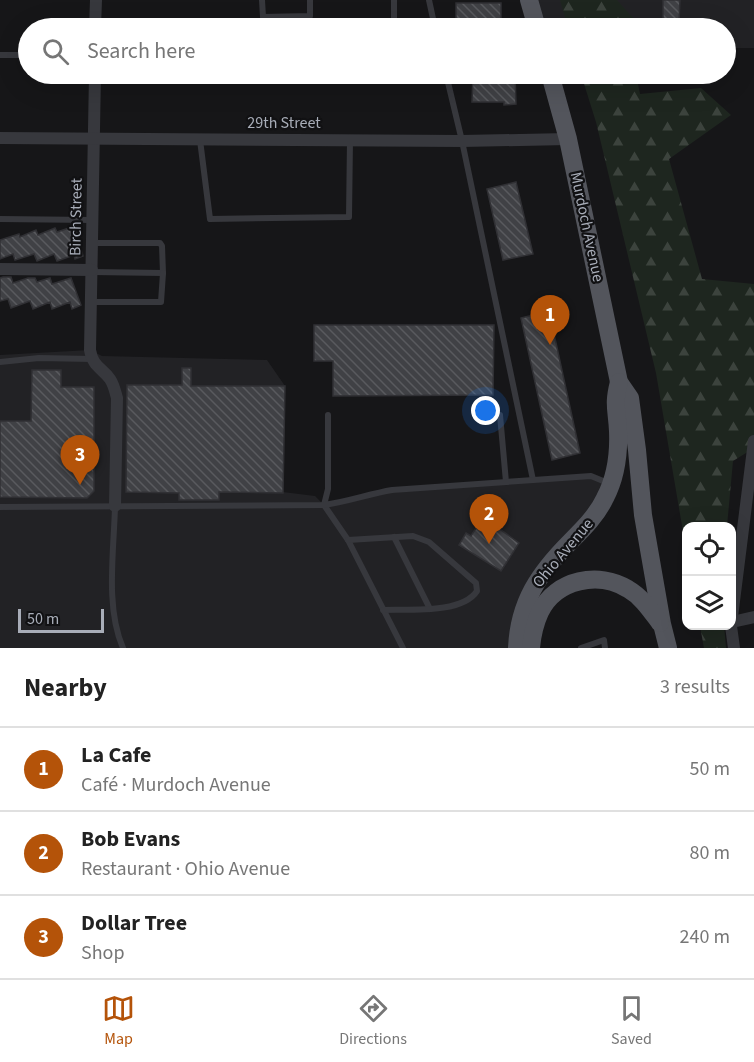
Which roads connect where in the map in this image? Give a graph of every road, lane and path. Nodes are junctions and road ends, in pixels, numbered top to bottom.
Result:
1 (96, 0) edge
2 (262, 0) edge
3 (310, 0) edge
4 (394, 0) edge
5 (429, 0) edge
6 (529, 0) edge
7 (95, 18) edge
8 (394, 18) edge
9 (433, 18) edge
10 (534, 18) edge
11 (0, 55) edge
12 (18, 55) edge
13 (95, 84) edge
14 (448, 84) edge
15 (553, 84) edge
16 (0, 138) edge
17 (95, 138) junction
18 (200, 139) junction
19 (568, 139) junction
20 (350, 140) junction
21 (462, 141) junction
22 (0, 219) edge
23 (93, 220) junction
24 (92, 243) junction
25 (0, 269) edge
26 (92, 271) junction
27 (163, 273) junction
28 (91, 302) junction
29 (92, 359) junction
30 (0, 362) edge
31 (619, 382) junction
32 (328, 415) dead end
33 (500, 415) dead end
34 (754, 441) edge
35 (617, 462) joint
36 (533, 480) junction
37 (506, 482) junction
38 (611, 484) junction
39 (324, 505) junction
40 (115, 506) junction
41 (0, 507) edge
42 (643, 515) junction
43 (394, 537) junction
44 (348, 540) junction
45 (736, 585) edge
46 (430, 609) junction
47 (383, 610) junction
48 (754, 617) edge
49 (736, 622) edge
50 (662, 624) junction
51 (732, 630) edge
52 (123, 648) edge
53 (403, 648) edge
54 (517, 648) edge
55 (531, 648) edge
56 (581, 648) edge
57 (605, 648) edge
58 (668, 648) edge
59 (734, 648) edge

1 - 7 street
2 - 3 lane
4 - 8 lane
5 - 9 lane
6 - 10 main road
11 - 12 lane
13 - 17 street, Birch Street
14 - 21 lane
15 - 19 main road, Murdoch Avenue
16 - 17 street, 29th Street
17 - 18 street, 29th Street
17 - 23 street, Birch Street
18 - 20 street, 29th Street
18 - 20 lane
19 - 21 street, 29th Street
19 - 31 main road, Murdoch Avenue
20 - 21 street, 29th Street
21 - 36 lane
22 - 23 lane
23 - 24 street, Birch Street
24 - 26 street, Birch Street
24 - 27 lane
25 - 26 street, Birch Street
26 - 27 lane
26 - 28 street
27 - 28 lane
28 - 29 street
29 - 30 lane
29 - 40 street
31 - 35 main road, Murdoch Avenue
31 - 42 main road, Murdoch Avenue
32 - 39 lane
33 - 37 lane
34 - 45 street
35 - 38 main road, Ohio Avenue
36 - 37 lane
36 - 38 lane
37 - 39 lane
38 - 42 main road
38 - 54 main road, Ohio Avenue
39 - 40 lane
39 - 44 lane
40 - 41 lane
40 - 52 lane
42 - 50 main road, Murdoch Avenue
43 - 44 lane
43 - 46 lane
43 - 46 lane
44 - 47 lane
46 - 47 lane
47 - 53 lane
48 - 49 street
50 - 55 main road
50 - 58 main road, Murdoch Avenue
51 - 59 street
56 - 57 lane

